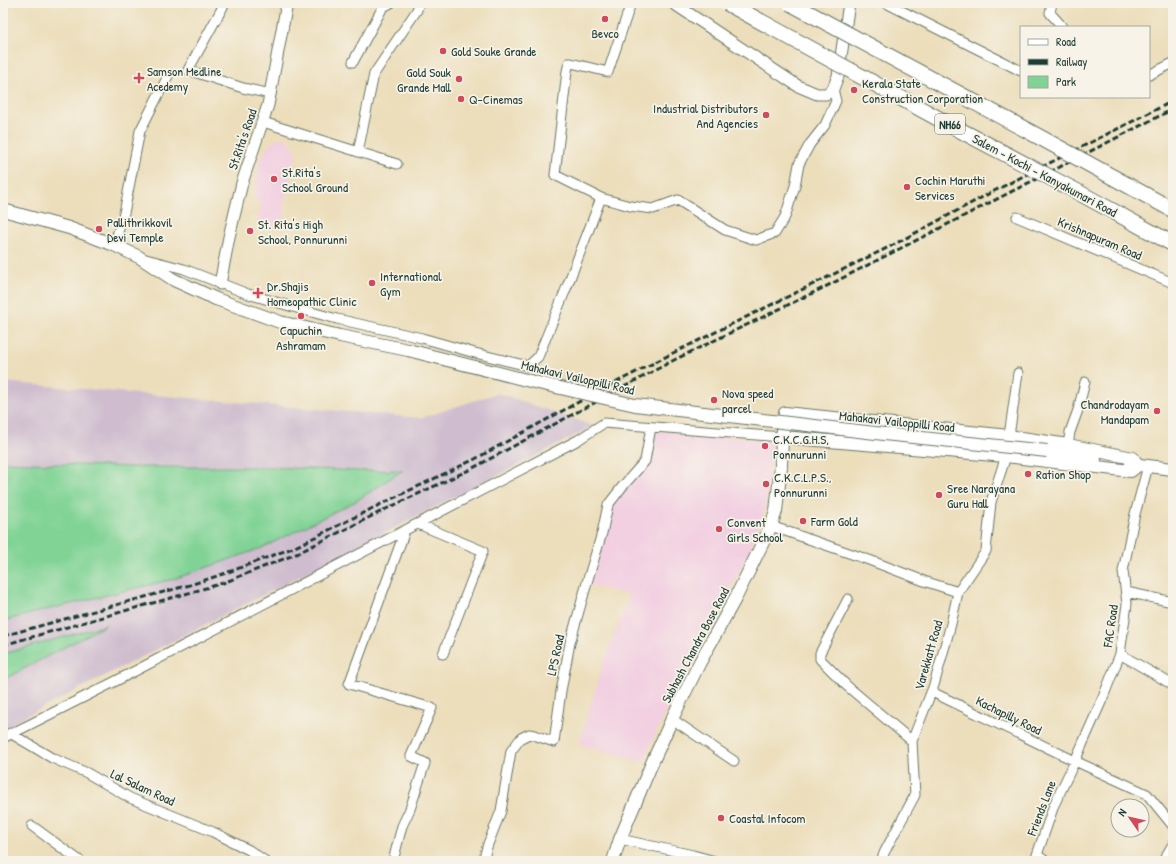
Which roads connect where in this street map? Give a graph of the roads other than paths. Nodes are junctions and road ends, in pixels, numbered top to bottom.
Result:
1 (224, 3) edge
2 (287, 3) edge
3 (391, 3) edge
4 (420, 3) edge
5 (631, 3) edge
6 (673, 3) edge
7 (727, 3) edge
8 (790, 3) edge
9 (849, 3) edge
10 (886, 3) edge
11 (1052, 3) edge
12 (1061, 26) edge
13 (353, 62) dead end
14 (1173, 63) edge
15 (1019, 69) edge
16 (1150, 74) edge
17 (168, 76) dead end
18 (833, 89) junction
19 (270, 94) junction
20 (263, 122) junction
21 (358, 152) junction
22 (397, 164) dead end
23 (600, 198) junction
24 (3, 210) edge
25 (1173, 210) edge
26 (1017, 217) dead end
27 (1173, 244) edge
28 (114, 246) junction
29 (139, 258) junction
30 (1173, 283) edge
31 (220, 284) junction
32 (1018, 373) dead end
33 (1085, 382) dead end
34 (651, 427) junction
35 (1009, 436) junction
36 (782, 437) junction
37 (1068, 445) junction
38 (1006, 456) junction
39 (1143, 466) junction
40 (1173, 469) edge
41 (418, 524) junction
42 (771, 526) junction
43 (405, 531) junction
44 (958, 592) junction
45 (1126, 592) junction
46 (848, 599) dead end
47 (1173, 602) edge
48 (442, 654) dead end
49 (1120, 654) junction
50 (1173, 685) edge
51 (932, 692) junction
52 (672, 719) junction
53 (7, 736) edge
54 (912, 741) junction
55 (734, 761) dead end
56 (1075, 761) junction
57 (32, 826) dead end
58 (1173, 826) edge
59 (620, 839) junction
60 (1173, 844) edge
61 (80, 861) edge
62 (265, 861) edge
63 (393, 861) edge
64 (483, 861) edge
65 (613, 861) edge
66 (714, 861) edge
67 (881, 861) edge
68 (1046, 861) edge
69 (1163, 861) edge

1 - 19 street
2 - 19 street, St.Rita's Road
3 - 13 street
4 - 21 street
5 - 23 street
6 - 18 street
7 - 27 highway, Salem - Kochi - Kanyakumari Road / NH66, bridge
8 - 25 highway, NH66, bridge
9 - 18 street
10 - 15 street
11 - 12 street
14 - 16 street
17 - 28 street
18 - 23 street
19 - 20 street, St.Rita's Road
20 - 21 street
20 - 31 street, St.Rita's Road
21 - 22 street
23 - 31 street
24 - 28 main road, Mahakavi Vailoppilli Road
26 - 30 street, Krishnapuram Road
28 - 29 main road, Mahakavi Vailoppilli Road
29 - 31 street
29 - 39 main road, Mahakavi Vailoppilli Road, bridge
32 - 35 street
33 - 37 street
34 - 36 street
34 - 41 street
34 - 64 street, LPS Road
35 - 36 main road, Subhash Chandra Bose Road
35 - 37 main road
36 - 38 main road
36 - 42 main road, Subhash Chandra Bose Road
37 - 39 main road
38 - 39 main road
38 - 44 street, Varekkatt Road
39 - 40 main road, Mahakavi Vailoppilli Road
39 - 45 street, FAC Road
41 - 43 street
41 - 48 street
42 - 44 street
42 - 52 main road, Subhash Chandra Bose Road
43 - 53 street
43 - 63 street
44 - 51 street, Varekkatt Road
45 - 47 street
45 - 49 street, FAC Road
46 - 54 street
49 - 50 street
49 - 56 street, FAC Road
51 - 54 street, Varekkatt Road
51 - 56 street, Kachapilly Road
52 - 55 street
52 - 59 main road, Subhash Chandra Bose Road
53 - 62 street, Lal Salam Road
54 - 67 street, Varekkatt Road
56 - 58 street, Kachapilly Road
56 - 68 street, Friends Lane
57 - 61 street
59 - 65 main road, Subhash Chandra Bose Road
59 - 66 street
60 - 69 street

